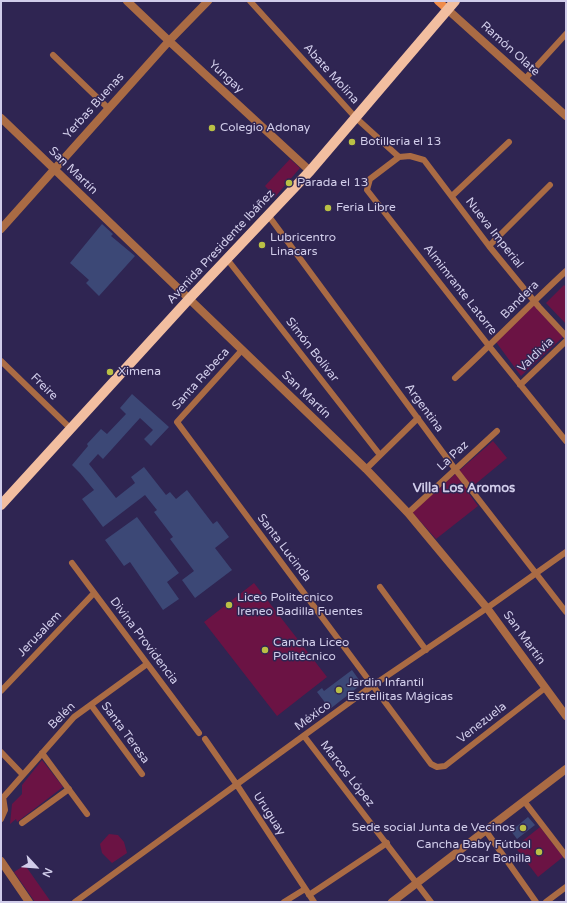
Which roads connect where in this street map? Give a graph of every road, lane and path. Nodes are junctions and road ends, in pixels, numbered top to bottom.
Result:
1 (127, 1) edge
2 (208, 1) edge
3 (250, 1) edge
4 (438, 1) edge
5 (455, 1) edge
6 (447, 9) junction
7 (566, 34) edge
8 (169, 41) junction
9 (53, 55) dead end
10 (525, 79) junction
11 (108, 108) junction
12 (566, 116) edge
13 (1, 118) edge
14 (356, 118) junction
15 (509, 142) dead end
16 (399, 157) junction
17 (54, 169) junction
18 (310, 171) junction
19 (550, 186) dead end
20 (452, 196) junction
21 (268, 215) junction
22 (1, 229) edge
23 (489, 246) junction
24 (227, 259) junction
25 (566, 271) edge
26 (190, 299) junction
27 (534, 300) junction
28 (566, 336) edge
29 (566, 341) edge
30 (489, 346) junction
31 (242, 350) junction
32 (1, 362) edge
33 (455, 378) dead end
34 (520, 385) junction
35 (418, 418) junction
36 (177, 422) joint
37 (71, 429) junction
38 (497, 431) dead end
39 (566, 441) edge
40 (380, 455) junction
41 (366, 469) junction
42 (455, 469) junction
43 (1, 505) edge
44 (408, 513) junction
45 (566, 552) edge
46 (72, 563) dead end
47 (536, 574) junction
48 (380, 587) dead end
49 (94, 593) junction
50 (488, 608) junction
51 (566, 612) edge
52 (426, 650) junction
53 (147, 664) junction
54 (372, 686) junction
55 (545, 688) junction
56 (1, 691) edge
57 (91, 704) junction
58 (566, 716) edge
59 (199, 733) dead end
60 (304, 736) junction
61 (205, 739) dead end
62 (1, 752) edge
63 (42, 753) junction
64 (431, 764) joint
65 (566, 769) edge
66 (142, 774) dead end
67 (23, 775) junction
68 (237, 785) junction
69 (68, 789) junction
70 (2, 799) edge
71 (524, 801) junction
72 (87, 814) dead end
73 (1, 820) edge
74 (22, 823) dead end
75 (486, 831) junction
76 (387, 843) junction
77 (566, 856) edge
78 (1, 862) edge
79 (417, 883) junction
80 (566, 887) edge
81 (305, 888) junction
82 (309, 896) junction
83 (29, 902) edge
84 (75, 902) edge
85 (284, 902) edge
86 (314, 902) edge
87 (392, 902) edge
88 (432, 902) edge
89 (536, 902) edge
90 (546, 902) edge

1 - 8 street, Yungay
2 - 8 street, Yerbas Buenas
3 - 14 street, Abate Molina
4 - 6 main road, Ramón Olate
5 - 6 main road, Avenida Presidente Ibáñez
6 - 10 street, Ramón Olate
6 - 14 main road, Avenida Presidente Ibáñez
7 - 10 street
8 - 11 street, Yerbas Buenas
8 - 18 street, Yungay
9 - 11 street
10 - 12 street, Ramón Olate
11 - 17 street, Yerbas Buenas
13 - 17 street, San Martín
14 - 16 street, Abate Molina
14 - 18 main road, Avenida Presidente Ibáñez
15 - 20 street
16 - 20 street, Nueva Imperial
16 - 30 street, Almimrante Latorre
17 - 22 street, Yerbas Buenas
17 - 26 street, San Martín
18 - 21 main road, Avenida Presidente Ibáñez
19 - 23 street
20 - 23 street, Nueva Imperial
21 - 24 main road, Avenida Presidente Ibáñez
21 - 35 street, Argentina
23 - 27 street, Nueva Imperial
24 - 26 main road, Avenida Presidente Ibáñez
24 - 40 street, Simón Bolívar
25 - 27 street, Bandera
26 - 31 street, San Martín
26 - 37 main road, Avenida Presidente Ibáñez
27 - 28 street, Nueva Imperial
27 - 30 street, Bandera
29 - 34 street, Valdivia
30 - 33 street, Bandera
30 - 34 street, Almimrante Latorre
31 - 36 street, Santa Rebeca
31 - 41 street, San Martín
32 - 37 street, Freire
34 - 39 street, Almimrante Latorre
35 - 40 street
35 - 42 street, Argentina
36 - 54 street, Santa Lucinda
37 - 43 main road, Avenida Presidente Ibáñez
38 - 42 street, La Paz
40 - 41 street
41 - 44 street, San Martín
42 - 44 street, La Paz
42 - 47 street, Argentina
44 - 50 street, San Martín
45 - 47 street, México
46 - 49 street, Divina Providencia
47 - 50 street, México
47 - 51 street, Argentina
48 - 52 street
49 - 53 street, Divina Providencia
49 - 56 street, Jerusalem
50 - 52 street, México
50 - 55 street, San Martín
52 - 54 street, México
53 - 57 street, Belén
53 - 59 street, Divina Providencia
54 - 60 street, México
54 - 64 street, Santa Lucinda
55 - 58 street, San Martín
55 - 64 street, Venezuela
57 - 63 street, Belén
57 - 66 street, Santa Teresa
60 - 68 street, México
60 - 76 street, Marcos López
61 - 68 street, Uruguay
62 - 67 street
63 - 67 street, Belén
63 - 69 street
65 - 71 street
67 - 70 street, Belén
68 - 81 street, Uruguay
68 - 84 street, México
69 - 72 street
69 - 74 street
70 - 73 street, Belén
71 - 75 street
71 - 77 street
75 - 79 street
75 - 89 street
76 - 79 street, Marcos López
76 - 82 street
78 - 83 street
79 - 87 street
79 - 88 street, Marcos López
80 - 90 street
81 - 82 street, Uruguay
81 - 85 street
82 - 86 street, Uruguay

